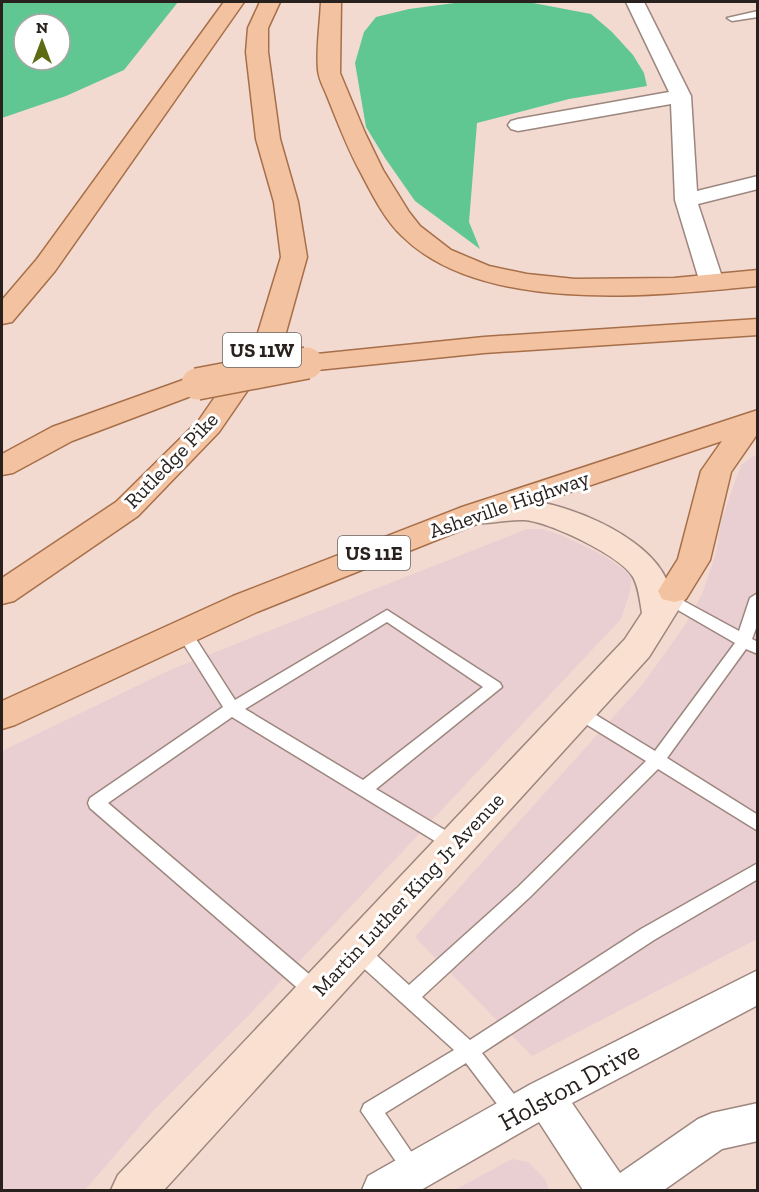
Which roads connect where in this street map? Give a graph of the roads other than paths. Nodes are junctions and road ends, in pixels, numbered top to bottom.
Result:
1 (234, 2) edge
2 (270, 2) edge
3 (331, 2) edge
4 (635, 2) edge
5 (758, 14) edge
6 (732, 18) dead end
7 (681, 96) junction
8 (518, 125) dead end
9 (758, 182) edge
10 (686, 200) junction
11 (758, 278) edge
12 (712, 283) junction
13 (2, 316) edge
14 (758, 327) edge
15 (754, 419) edge
16 (2, 466) edge
17 (473, 514) junction
18 (2, 593) edge
19 (758, 598) edge
20 (667, 601) junction
21 (184, 632) junction
22 (751, 645) edge
23 (232, 709) junction
24 (577, 711) junction
25 (2, 716) edge
26 (657, 760) junction
27 (364, 789) junction
28 (758, 824) edge
29 (454, 844) junction
30 (758, 870) edge
31 (356, 950) junction
32 (758, 986) edge
33 (317, 992) junction
34 (409, 997) junction
35 (469, 1051) junction
36 (531, 1106) junction
37 (758, 1122) edge
38 (399, 1181) edge
39 (134, 1191) edge
40 (607, 1191) edge
41 (631, 1191) edge

1 - 13 main road
2 - 18 main road, Rutledge Pike / US 11W
3 - 12 main road
4 - 7 street
5 - 6 lane
7 - 8 street
7 - 10 street
9 - 10 street
10 - 12 street
11 - 12 main road
14 - 16 main road, bridge
15 - 17 main road, Asheville Highway / US 11E
15 - 20 main road
17 - 20 main road
17 - 21 main road, Asheville Highway / US 11E
19 - 22 lane
20 - 22 lane
20 - 24 main road, Martin Luther King Jr Avenue
21 - 23 lane
21 - 25 main road, Asheville Highway / US 11E
22 - 26 lane
23 - 27 lane
23 - 27 lane
23 - 33 lane
24 - 26 lane
24 - 29 main road, Martin Luther King Jr Avenue
26 - 28 lane
26 - 34 lane
27 - 29 lane
29 - 31 main road, Martin Luther King Jr Avenue
30 - 35 lane
31 - 33 main road, Martin Luther King Jr Avenue
31 - 34 lane
32 - 36 street, Holston Drive
33 - 39 main road, Martin Luther King Jr Avenue
34 - 35 lane
35 - 36 lane
35 - 38 lane
36 - 38 street, Holston Drive
36 - 40 street
37 - 41 street

